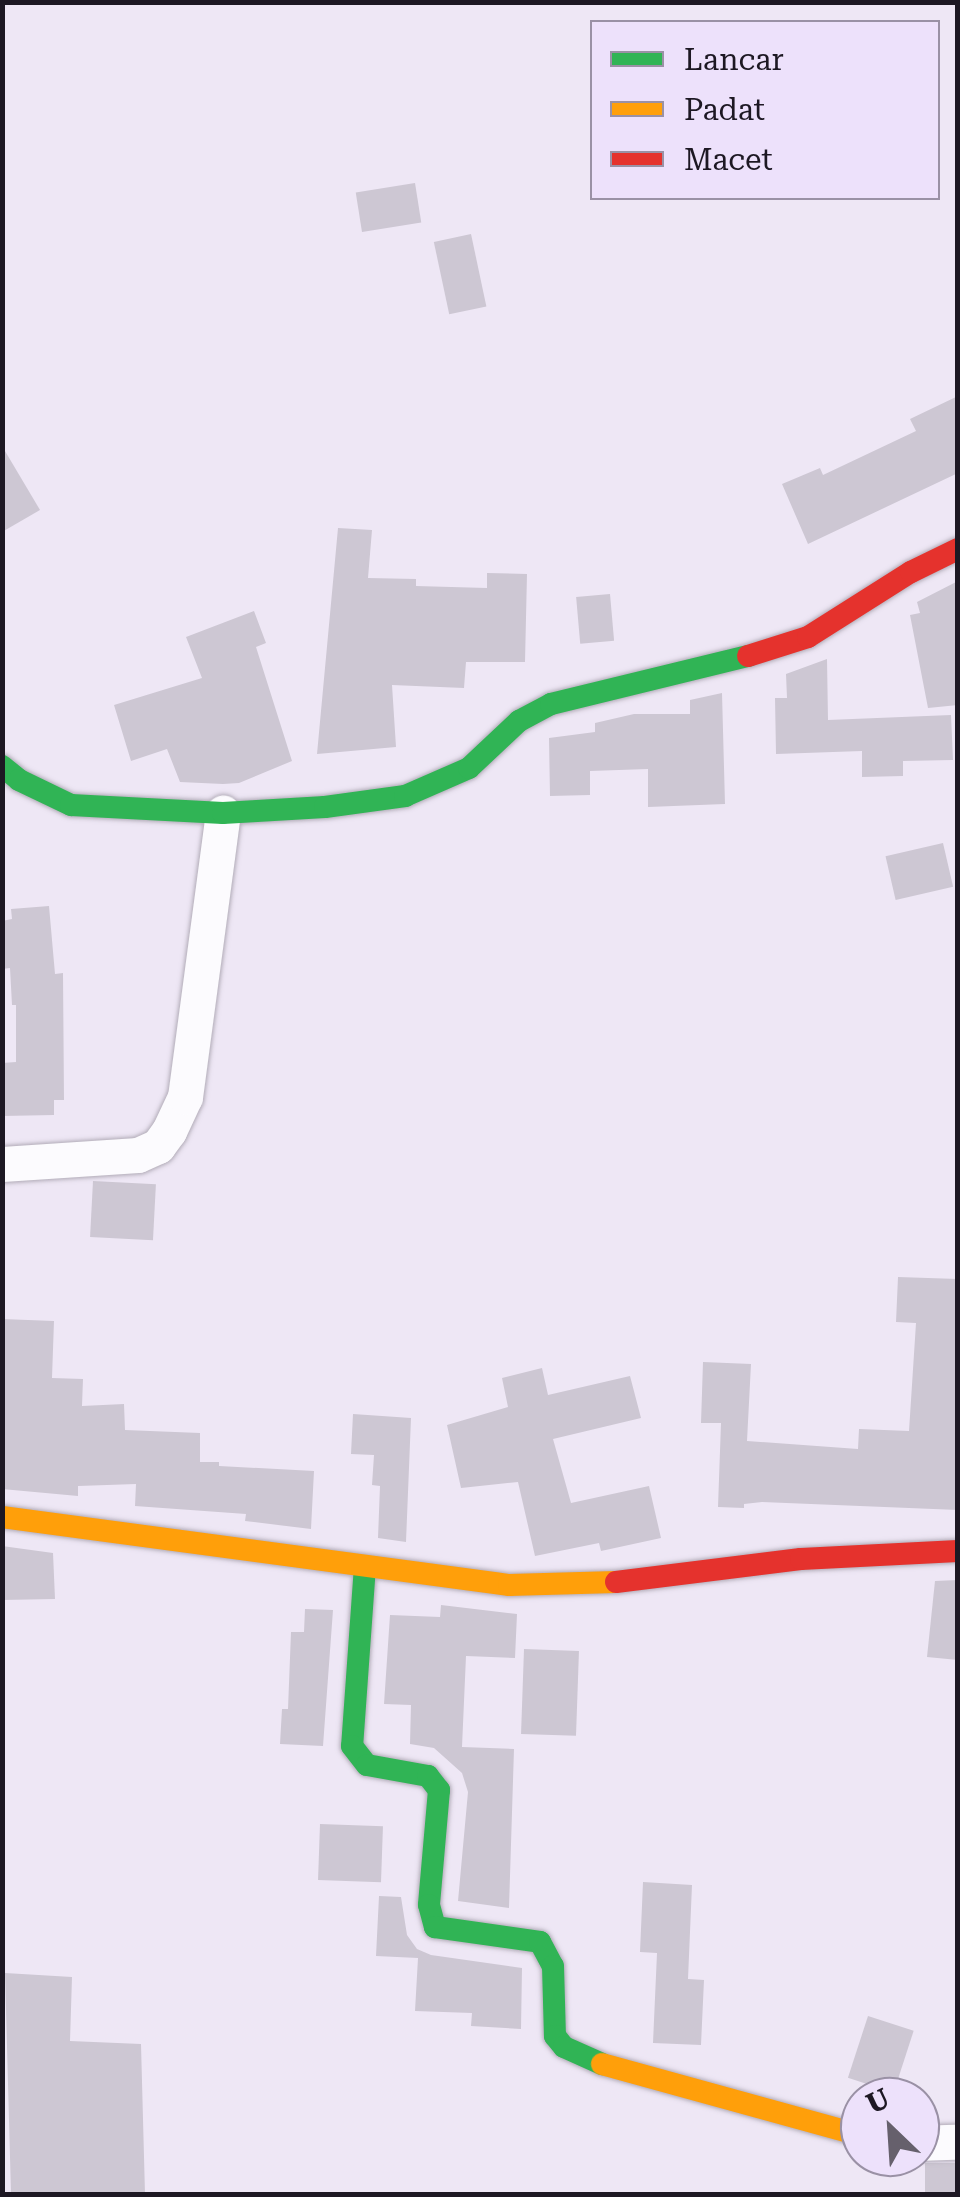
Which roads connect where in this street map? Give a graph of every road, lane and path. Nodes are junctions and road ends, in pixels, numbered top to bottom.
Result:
1 (958, 549) edge
2 (2, 766) edge
3 (223, 813) junction
4 (2, 1164) edge
5 (2, 1517) edge
6 (958, 1551) edge
7 (365, 1566) junction
8 (840, 2130) edge

1 - 3 street
2 - 3 street
3 - 4 street
5 - 7 street
6 - 7 street
7 - 8 street

